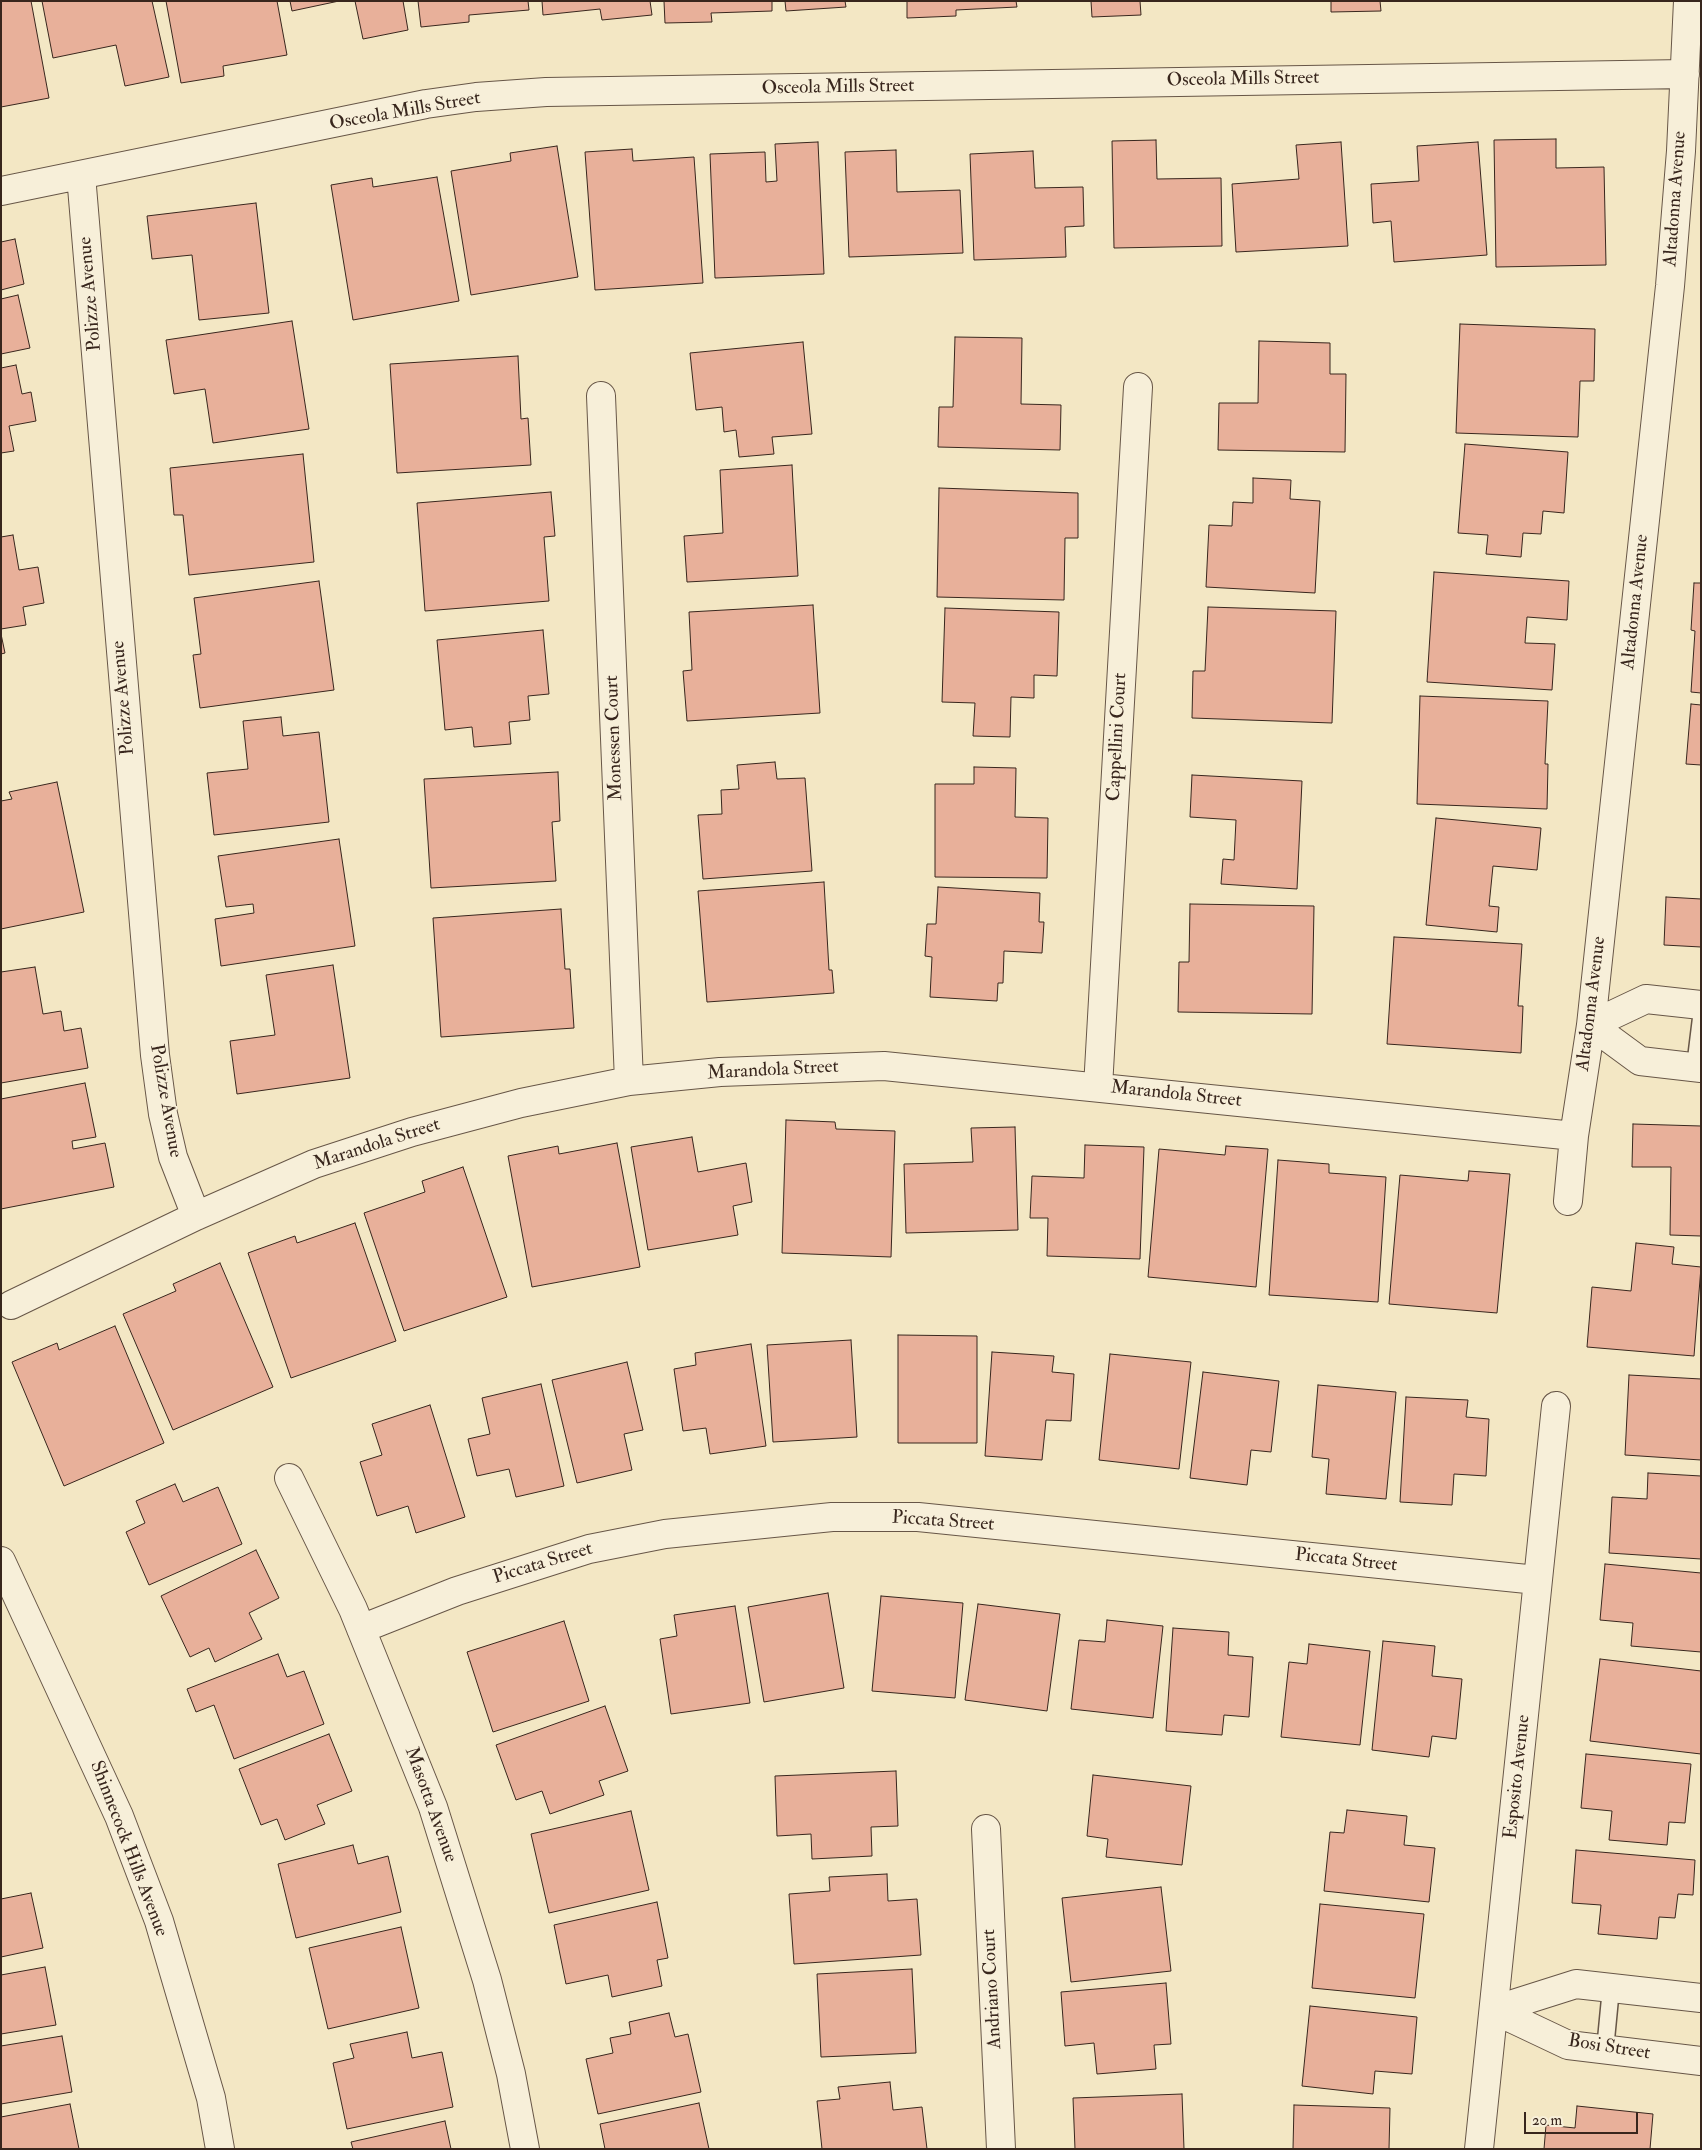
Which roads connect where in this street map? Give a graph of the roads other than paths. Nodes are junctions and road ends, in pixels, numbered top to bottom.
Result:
1 (1688, 1) edge
2 (1684, 74) junction
3 (81, 175) junction
4 (1, 191) edge
5 (1138, 387) dead end
6 (602, 396) dead end
7 (1701, 1004) edge
8 (1701, 1018) edge
9 (1591, 1025) junction
10 (1698, 1067) edge
11 (629, 1081) junction
12 (1098, 1087) junction
13 (1574, 1136) junction
14 (1568, 1201) dead end
15 (196, 1216) junction
16 (11, 1305) dead end
17 (1556, 1406) dead end
18 (289, 1478) dead end
19 (1, 1561) edge
20 (1537, 1580) junction
21 (361, 1629) junction
22 (986, 1829) dead end
23 (1612, 1988) junction
24 (1701, 1998) edge
25 (1494, 2010) junction
26 (1605, 2050) junction
27 (1701, 2061) edge
28 (220, 2149) edge
29 (526, 2149) edge
30 (1001, 2149) edge
31 (1479, 2149) edge

1 - 2 street, Altadonna Avenue
2 - 3 street, Osceola Mills Street
2 - 9 street, Altadonna Avenue
3 - 4 street, Osceola Mills Street
3 - 15 street, Polizze Avenue
5 - 12 street, Cappellini Court
6 - 11 street, Monessen Court
7 - 9 street
8 - 10 lane
9 - 10 street
9 - 13 street, Altadonna Avenue
11 - 12 street, Marandola Street
11 - 15 street, Marandola Street
12 - 13 street, Marandola Street
13 - 14 street, Altadonna Avenue
15 - 16 street, Marandola Street
17 - 20 street, Esposito Avenue
18 - 21 street, Masotta Avenue
19 - 28 street, Shinnecock Hills Avenue
20 - 21 street, Piccata Street
20 - 25 street, Esposito Avenue
21 - 29 street, Masotta Avenue
22 - 30 street, Andriano Court
23 - 24 street
23 - 25 street
23 - 26 lane
25 - 26 street, Bosi Street
25 - 31 street, Esposito Avenue
26 - 27 street, Bosi Street

